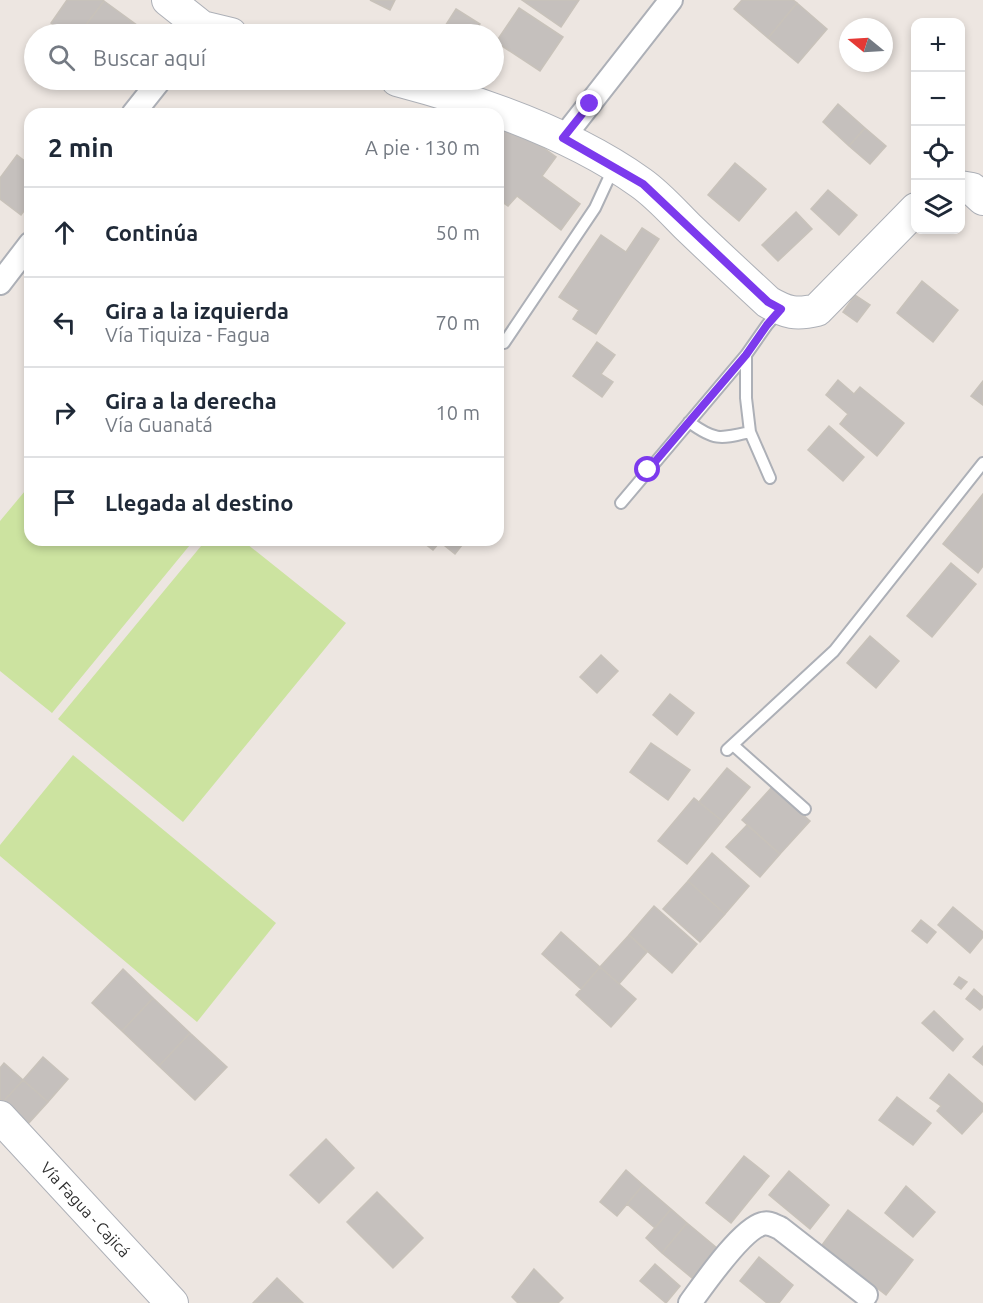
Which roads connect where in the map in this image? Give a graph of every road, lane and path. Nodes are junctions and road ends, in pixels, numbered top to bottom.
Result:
1 (168, 0) edge
2 (671, 0) edge
3 (199, 24) edge
4 (152, 90) edge
5 (422, 90) edge
6 (138, 108) edge
7 (484, 108) edge
8 (504, 114) edge
9 (563, 138) junction
10 (614, 166) junction
11 (965, 188) edge
12 (983, 199) edge
13 (911, 213) edge
14 (24, 252) edge
15 (0, 283) edge
16 (781, 309) junction
17 (504, 343) dead end
18 (746, 355) junction
19 (689, 422) junction
20 (750, 432) junction
21 (983, 463) edge
22 (770, 478) dead end
23 (621, 503) dead end
24 (805, 808) dead end
25 (0, 1117) edge
26 (866, 1294) dead end
27 (172, 1303) edge
28 (690, 1303) edge

1 - 3 street
2 - 9 street
4 - 6 street
5 - 7 street
8 - 9 street
9 - 10 street
10 - 16 street
10 - 17 lane
11 - 12 street
13 - 16 street
14 - 15 street
16 - 18 lane
18 - 19 lane
18 - 20 lane
19 - 20 lane
19 - 23 lane
20 - 22 lane
21 - 24 lane
25 - 27 street, Vía Fagua - Cajicá
26 - 28 street

